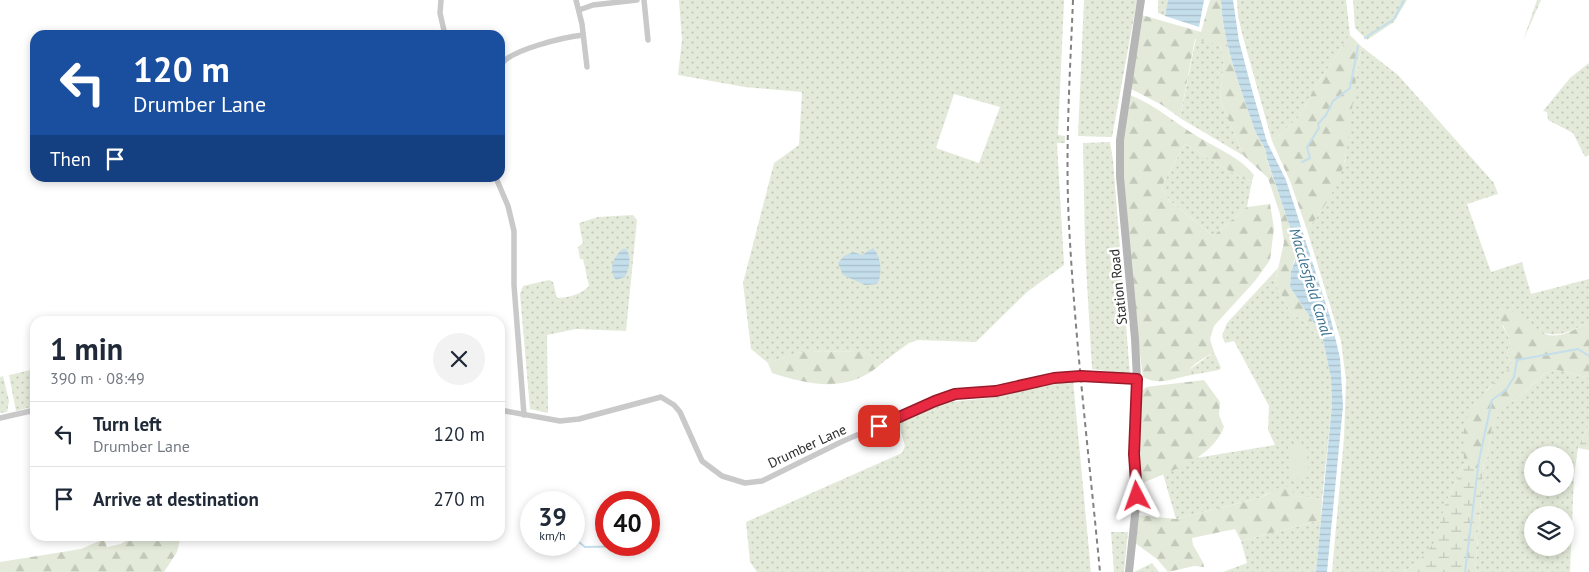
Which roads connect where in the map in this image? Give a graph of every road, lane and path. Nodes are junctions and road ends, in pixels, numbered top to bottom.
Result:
1 (441, 0) edge
2 (576, 0) edge
3 (637, 0) edge
4 (644, 0) edge
5 (1141, 0) edge
6 (579, 10) junction
7 (444, 30) edge
8 (583, 35) junction
9 (648, 40) dead end
10 (505, 59) edge
11 (587, 67) dead end
12 (498, 182) edge
13 (1137, 379) junction
14 (30, 411) edge
15 (505, 411) edge
16 (524, 415) junction
17 (0, 418) edge
18 (1129, 572) edge

1 - 7 street
2 - 6 street
3 - 6 street
4 - 9 street
5 - 13 street, Station Road
6 - 8 street
8 - 10 street
8 - 11 street
12 - 16 street
13 - 16 street, Drumber Lane
13 - 18 street, Station Road
14 - 17 street
15 - 16 street

